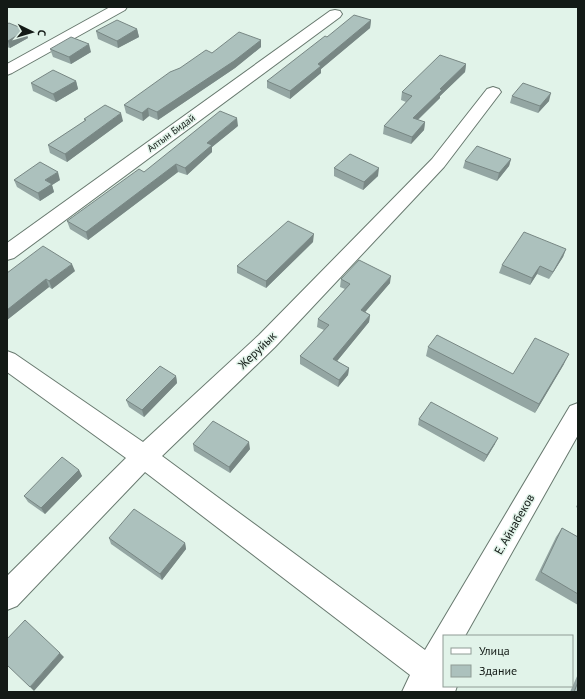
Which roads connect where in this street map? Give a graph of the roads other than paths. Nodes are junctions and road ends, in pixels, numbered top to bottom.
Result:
1 (120, 7) edge
2 (335, 14) dead end
3 (7, 70) edge
4 (493, 92) dead end
5 (7, 253) edge
6 (7, 360) edge
7 (578, 413) edge
8 (144, 457) junction
9 (7, 596) edge
10 (450, 635) edge
11 (443, 649) edge
12 (435, 683) edge
13 (445, 687) edge
14 (458, 692) edge

1 - 3 street
2 - 5 street, Алтын Бидай
4 - 8 street, Жеруйык
6 - 8 street
7 - 10 street, Е. Айнабеков
8 - 9 street, Жеруйык
8 - 12 street
11 - 12 street
13 - 14 street

